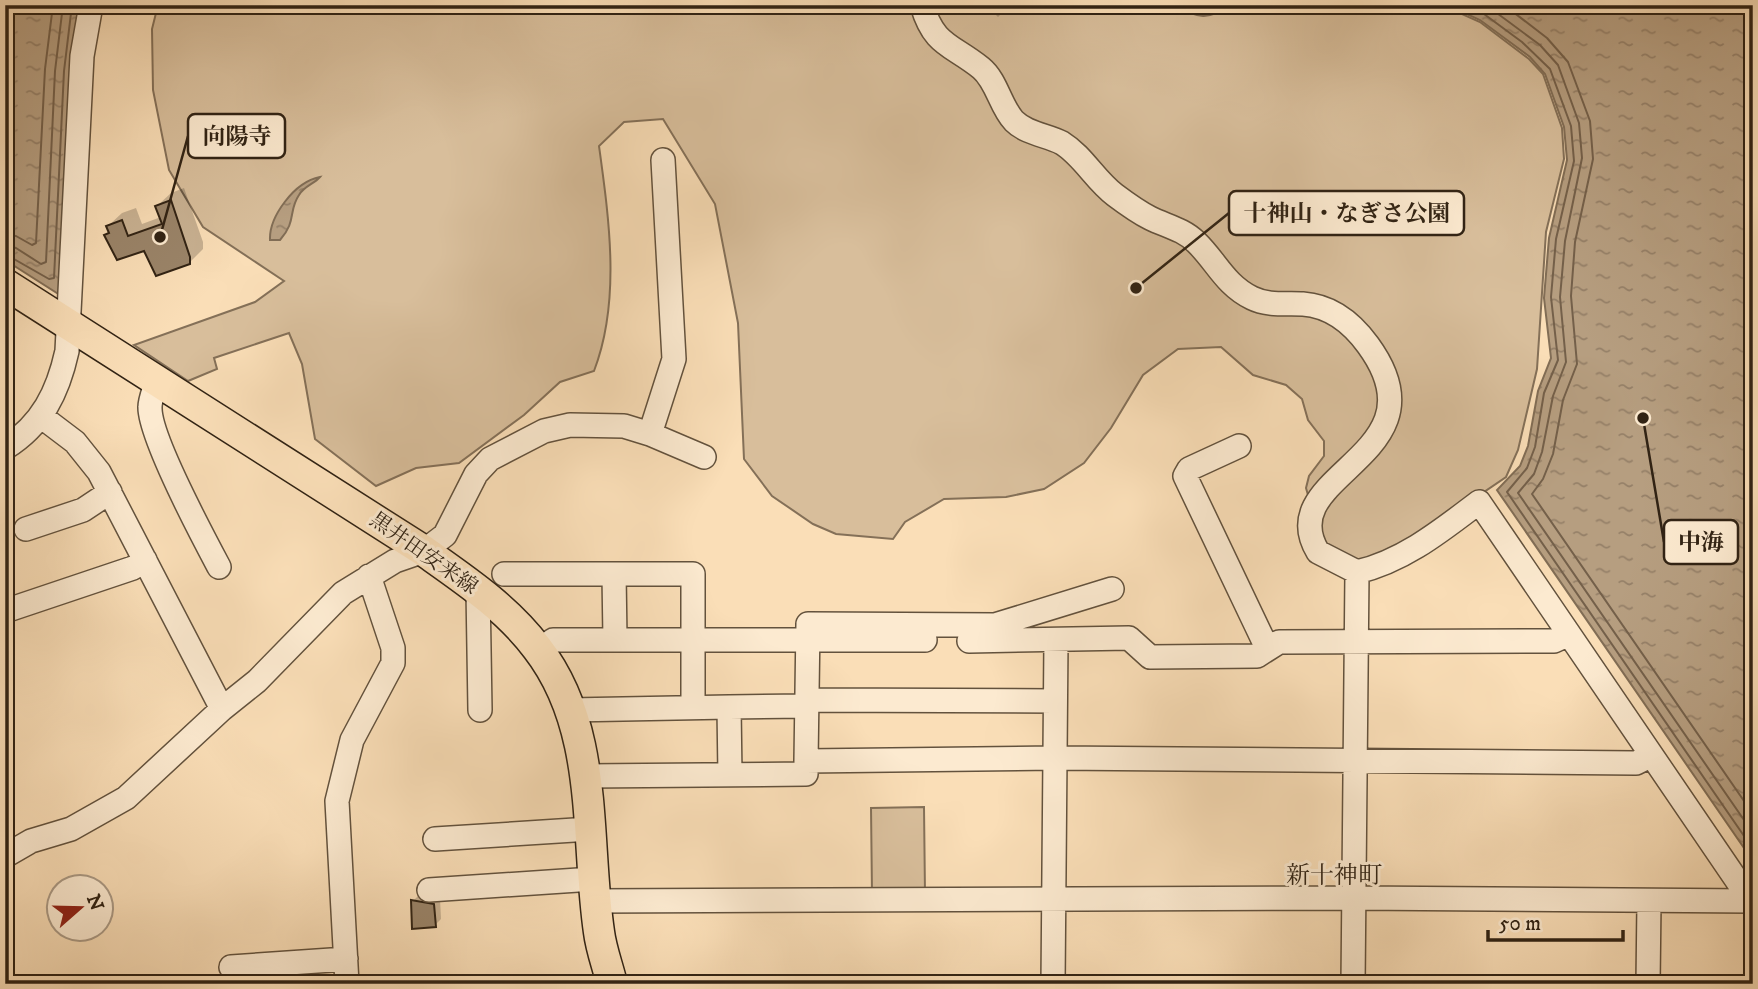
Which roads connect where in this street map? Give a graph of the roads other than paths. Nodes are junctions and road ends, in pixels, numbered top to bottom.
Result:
1 (91, 5) edge
2 (922, 5) edge
3 (663, 160) dead end
4 (5, 284) edge
5 (69, 326) junction
6 (157, 380) junction
7 (42, 417) junction
8 (650, 434) junction
9 (1239, 446) dead end
10 (5, 448) edge
11 (705, 457) dead end
12 (110, 492) junction
13 (26, 529) dead end
14 (424, 551) junction
15 (145, 560) junction
16 (219, 567) dead end
17 (1357, 572) junction
18 (504, 574) dead end
19 (614, 574) junction
20 (369, 576) junction
21 (1112, 589) dead end
22 (478, 590) junction
23 (5, 611) edge
24 (1569, 634) junction
25 (615, 639) junction
26 (695, 639) junction
27 (806, 640) junction
28 (1056, 641) junction
29 (1358, 641) junction
30 (1267, 649) junction
31 (539, 650) junction
32 (1055, 701) junction
33 (806, 703) junction
34 (693, 707) junction
35 (729, 707) junction
36 (222, 709) junction
37 (480, 710) dead end
38 (570, 710) junction
39 (1650, 756) junction
40 (1055, 758) junction
41 (806, 761) junction
42 (1356, 762) junction
43 (730, 775) junction
44 (586, 776) junction
45 (590, 829) junction
46 (436, 839) dead end
47 (5, 856) edge
48 (429, 890) dead end
49 (594, 890) junction
50 (1354, 898) junction
51 (1053, 899) junction
52 (1649, 902) junction
53 (1752, 903) edge
54 (346, 959) junction
55 (231, 967) dead end
56 (347, 984) edge
57 (612, 984) edge
58 (1053, 984) edge
59 (1353, 984) edge
60 (1648, 984) edge

1 - 5 street
2 - 17 street
3 - 8 street
4 - 5 main road, 黒井田安来線
5 - 6 main road, 黒井田安来線
5 - 7 street
6 - 14 main road, 黒井田安来線
6 - 16 street
7 - 10 street
7 - 12 street
8 - 11 street
8 - 14 street
9 - 30 street
12 - 13 street
12 - 15 street
14 - 20 street
14 - 22 main road, 黒井田安来線
15 - 23 street
15 - 36 street
17 - 24 street
17 - 29 street
18 - 19 street
19 - 25 street
19 - 26 street
20 - 36 street
20 - 54 street
21 - 27 street
22 - 31 main road, 黒井田安来線
22 - 37 street
24 - 29 street
24 - 39 street
25 - 26 street
25 - 31 street
26 - 27 street
26 - 34 street
27 - 28 street
27 - 33 street
28 - 30 street
28 - 32 street
29 - 30 street
29 - 42 street
31 - 38 main road, 黒井田安来線
32 - 33 street
32 - 40 street
33 - 35 street
33 - 41 street
34 - 35 street
34 - 38 street
35 - 43 street
36 - 47 street
38 - 44 main road, 黒井田安来線
39 - 42 street
39 - 53 street
40 - 41 street
40 - 42 street
40 - 51 street
41 - 43 street
42 - 50 street
43 - 44 street
44 - 45 main road, 黒井田安来線
45 - 46 street
45 - 49 main road, 黒井田安来線
48 - 49 street
49 - 51 street
49 - 57 main road, 黒井田安来線
50 - 51 street
50 - 52 street
50 - 59 street
51 - 58 street
52 - 53 street
52 - 60 street
54 - 55 street
54 - 56 street

